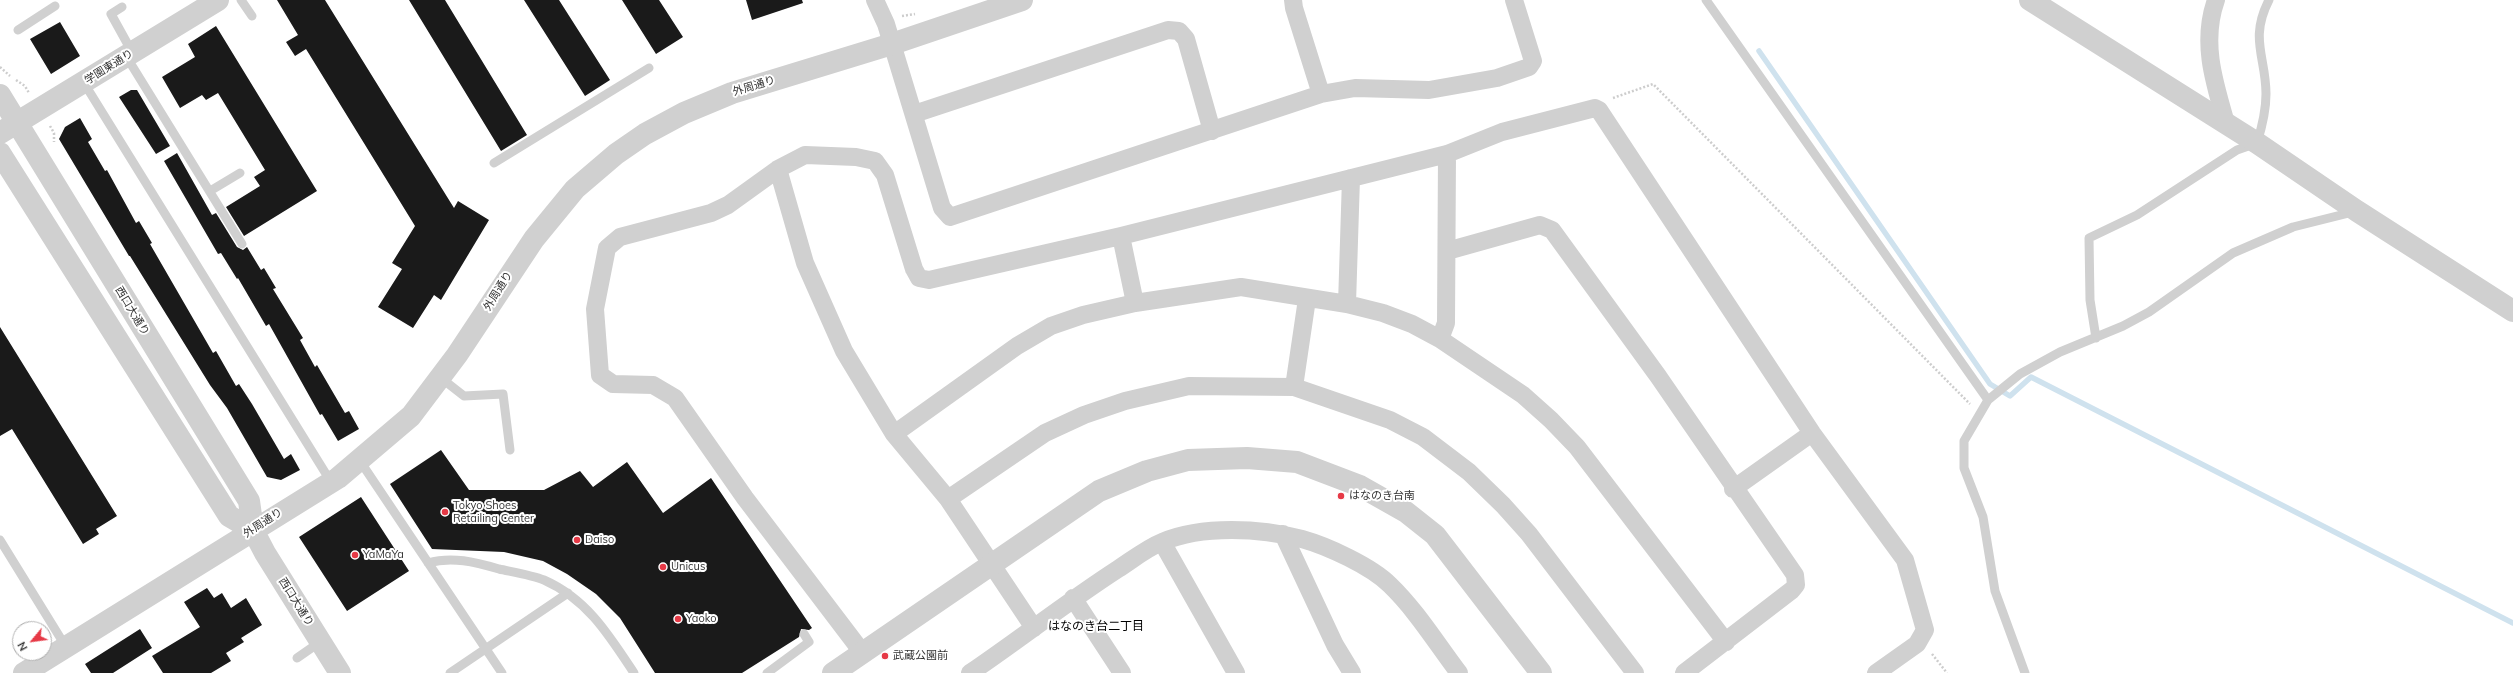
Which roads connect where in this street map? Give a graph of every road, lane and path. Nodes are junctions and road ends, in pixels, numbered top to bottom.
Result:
1 (218, 0) edge
2 (241, 0) edge
3 (875, 0) edge
4 (1022, 0) edge
5 (1293, 0) edge
6 (1514, 0) edge
7 (1706, 0) edge
8 (2030, 0) edge
9 (2216, 0) edge
10 (2269, 0) edge
11 (55, 6) dead end
12 (122, 7) dead end
13 (920, 14) dead end
14 (252, 16) dead end
15 (897, 18) dead end
16 (18, 30) dead end
17 (892, 44) junction
18 (129, 54) junction
19 (1, 68) edge
20 (649, 68) dead end
21 (84, 83) junction
22 (1321, 94) junction
23 (0, 95) edge
24 (1595, 108) junction
25 (39, 109) junction
26 (914, 114) junction
27 (2226, 123) junction
28 (9, 128) edge
29 (1212, 132) junction
30 (2258, 143) junction
31 (53, 147) dead end
32 (0, 154) edge
33 (1447, 154) junction
34 (494, 163) dead end
35 (778, 169) junction
36 (240, 173) dead end
37 (1351, 178) junction
38 (210, 191) junction
39 (2357, 211) junction
40 (1121, 236) junction
41 (242, 244) dead end
42 (1447, 250) junction
43 (1307, 299) junction
44 (1135, 303) junction
45 (1347, 304) junction
46 (2513, 311) edge
47 (2096, 338) junction
48 (1440, 339) junction
49 (440, 378) junction
50 (1294, 387) junction
51 (1991, 398) junction
52 (1980, 414) junction
53 (1812, 433) junction
54 (894, 434) junction
55 (510, 450) dead end
56 (360, 461) junction
57 (331, 482) junction
58 (1734, 488) junction
59 (948, 499) junction
60 (253, 530) junction
61 (1283, 534) junction
62 (0, 540) edge
63 (1162, 542) junction
64 (428, 562) junction
65 (991, 563) junction
66 (568, 593) junction
67 (1073, 598) junction
68 (1034, 628) junction
69 (804, 634) dead end
70 (1920, 640) junction
71 (321, 642) junction
72 (1726, 642) junction
73 (66, 647) junction
74 (486, 649) junction
75 (862, 652) junction
76 (296, 658) dead end
77 (994, 666) edge
78 (24, 673) edge
79 (340, 673) edge
80 (450, 673) edge
81 (502, 673) edge
82 (634, 673) edge
83 (767, 673) edge
84 (833, 673) edge
85 (970, 673) edge
86 (1122, 673) edge
87 (1236, 673) edge
88 (1352, 673) edge
89 (1459, 673) edge
90 (1541, 673) edge
91 (1635, 673) edge
92 (1684, 673) edge
93 (1876, 673) edge
94 (1947, 673) edge
95 (2025, 673) edge

1 - 18 street, 学園東通り
2 - 14 lane
3 - 17 street
4 - 17 street, 外周通り
5 - 22 street
6 - 22 street
7 - 51 lane
8 - 27 street
9 - 27 street
10 - 30 lane
11 - 16 lane
12 - 18 lane
13 - 15 path
17 - 26 street
17 - 49 street, 外周通り
18 - 21 street, 学園東通り
18 - 38 lane
19 - 25 path
20 - 34 lane
21 - 25 street, 学園東通り
21 - 57 lane
22 - 29 street
23 - 28 street, 西口大通り
24 - 33 street
24 - 52 path
24 - 53 street
25 - 28 street, 学園東通り
25 - 31 path
26 - 29 street
26 - 29 street
27 - 30 street
28 - 60 street, 西口大通り
30 - 39 street
30 - 47 lane
32 - 60 street, 西口大通り
33 - 37 street
33 - 42 street
35 - 40 street
35 - 54 street
35 - 75 street
36 - 38 lane
37 - 40 street
37 - 45 street
38 - 41 lane
39 - 46 street
39 - 47 lane
40 - 44 street
42 - 48 street
42 - 58 street
43 - 44 street
43 - 45 street
43 - 50 street
44 - 54 street
45 - 48 street
47 - 51 lane
48 - 72 street
49 - 55 lane
49 - 56 street, 外周通り
50 - 59 street
50 - 91 street
51 - 52 lane
52 - 95 lane
53 - 58 street
53 - 70 street
54 - 59 street
56 - 57 street, 外周通り
56 - 64 lane
57 - 60 street, 外周通り
58 - 72 street
59 - 65 street
60 - 71 street, 西口大通り
60 - 73 street, 外周通り
61 - 63 street
61 - 88 street
61 - 89 street
62 - 73 lane
63 - 67 street
63 - 87 street
64 - 66 lane
64 - 74 lane
65 - 68 street
65 - 75 street
65 - 90 street
66 - 74 lane
66 - 82 lane
67 - 68 street
67 - 86 street
68 - 77 street
69 - 83 lane
70 - 93 street
70 - 94 path
71 - 76 lane
71 - 79 street, 西口大通り
72 - 92 street
73 - 78 street, 外周通り
74 - 80 lane
74 - 81 lane
75 - 84 street
77 - 85 street

